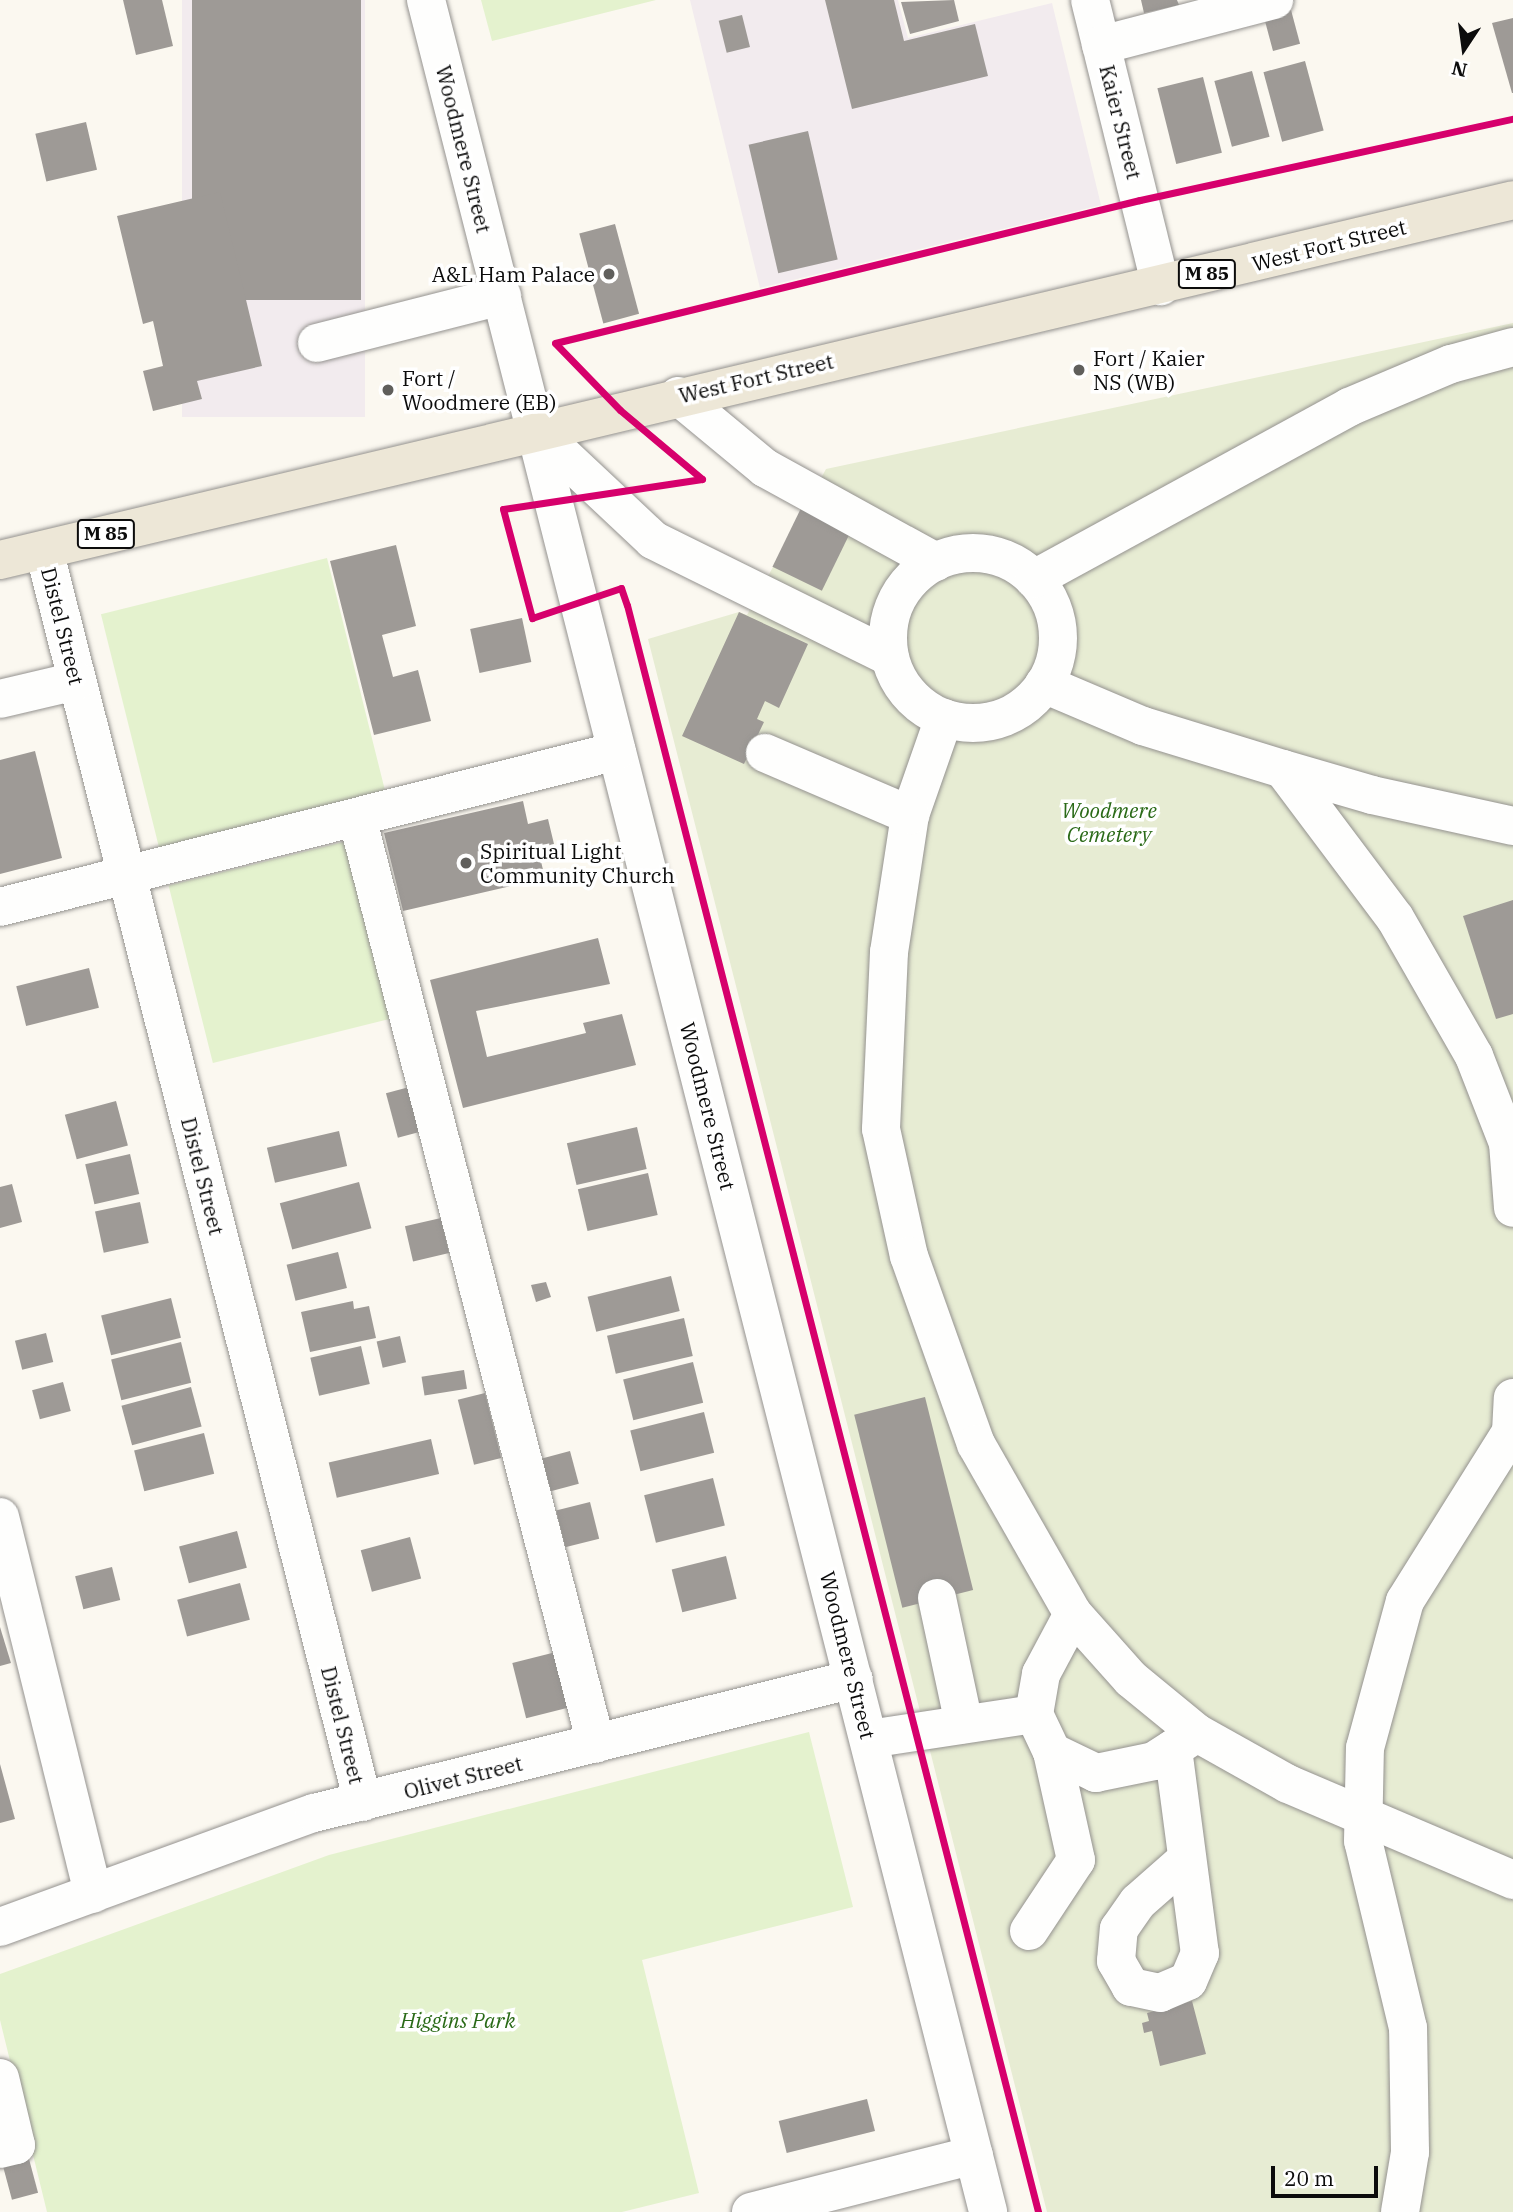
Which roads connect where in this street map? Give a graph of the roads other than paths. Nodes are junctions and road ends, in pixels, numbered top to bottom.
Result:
1 (426, 0) edge
2 (1090, 0) edge
3 (1274, 0) edge
4 (1101, 45) junction
5 (1513, 200) edge
6 (1161, 286) junction
7 (502, 296) junction
8 (317, 343) dead end
9 (1513, 347) edge
10 (678, 396) junction
11 (535, 429) junction
12 (44, 550) junction
13 (0, 561) edge
14 (936, 562) junction
15 (1034, 579) junction
16 (890, 657) junction
17 (77, 681) junction
18 (1044, 684) junction
19 (0, 699) edge
20 (944, 718) junction
21 (617, 751) junction
22 (765, 753) dead end
23 (1283, 769) junction
24 (910, 816) junction
25 (357, 817) junction
26 (1513, 826) edge
27 (126, 876) junction
28 (0, 907) edge
29 (1510, 1145) edge
30 (1513, 1208) edge
31 (1513, 1421) edge
32 (0, 1517) edge
33 (937, 1598) dead end
34 (1073, 1614) junction
35 (854, 1679) junction
36 (1034, 1714) junction
37 (964, 1724) junction
38 (869, 1739) junction
39 (1185, 1741) junction
40 (596, 1744) junction
41 (1052, 1752) junction
42 (363, 1802) junction
43 (1362, 1816) junction
44 (1187, 1859) dead end
45 (1513, 1880) edge
46 (93, 1894) junction
47 (0, 1927) edge
48 (1029, 1931) dead end
49 (0, 2078) edge
50 (0, 2149) edge
51 (974, 2155) junction
52 (751, 2212) edge
53 (988, 2212) edge
54 (1400, 2212) edge

1 - 7 street, Woodmere Street
2 - 4 street, Kaier Street
3 - 4 street
4 - 6 street, Kaier Street
5 - 6 main road, West Fort Street / M 85
6 - 10 main road, West Fort Street / M 85
7 - 8 street
7 - 11 street, Woodmere Street
9 - 15 street
10 - 11 main road, West Fort Street / M 85
10 - 14 street
11 - 12 main road, West Fort Street / M 85
11 - 16 street
11 - 21 street, Woodmere Street
12 - 13 main road, West Fort Street / M 85
12 - 17 street, Distel Street
14 - 15 street
14 - 16 street
15 - 18 street
16 - 20 street
17 - 19 street
17 - 27 street, Distel Street
18 - 20 street
18 - 23 street
20 - 24 street
21 - 25 street
21 - 35 street, Woodmere Street
22 - 24 street
23 - 26 street
23 - 29 street
24 - 34 street
25 - 27 street
25 - 40 street
27 - 28 street
27 - 42 street, Distel Street
29 - 30 street
31 - 43 street
32 - 46 street
33 - 37 street
34 - 36 street
34 - 39 street
35 - 38 street, Woodmere Street
35 - 40 street, Olivet Street
36 - 37 street
36 - 41 street
37 - 38 street
38 - 51 street, Woodmere Street
39 - 41 street
39 - 43 street
39 - 44 street
40 - 42 street, Olivet Street
41 - 48 street
42 - 46 street, Olivet Street
43 - 45 street
43 - 54 street
46 - 47 street, Olivet Street
49 - 50 street
51 - 52 street
51 - 53 street, Woodmere Street

